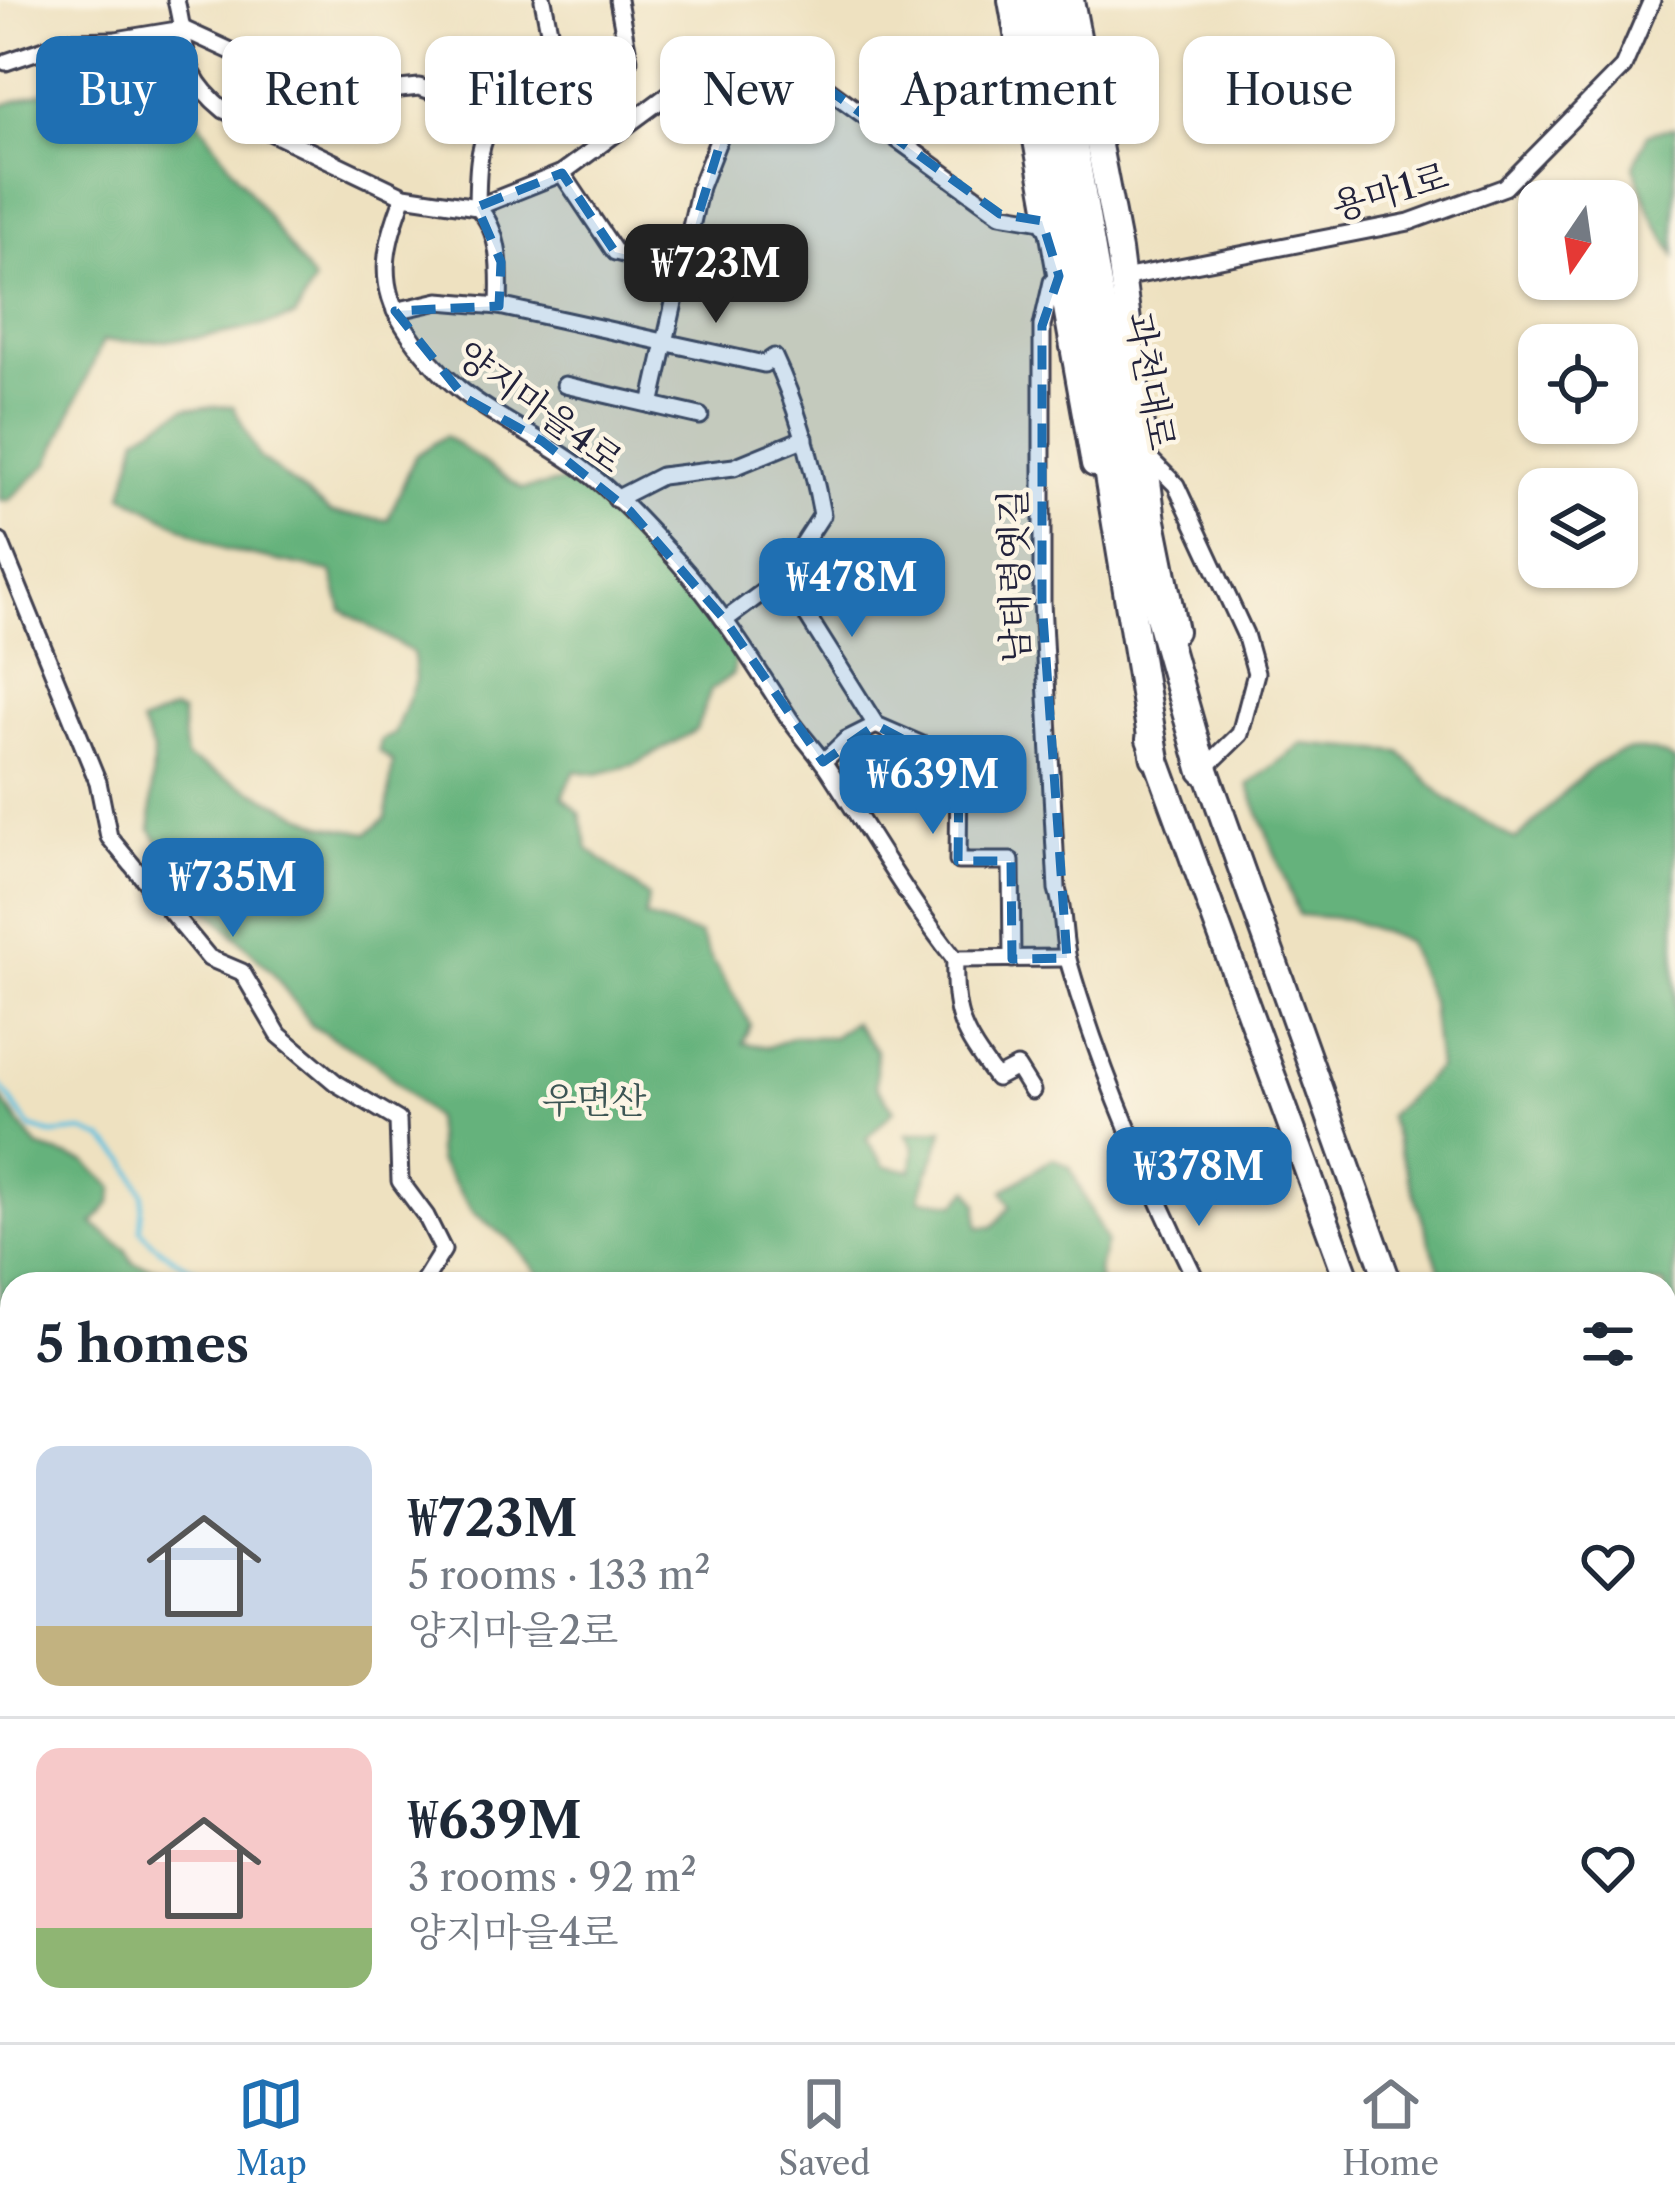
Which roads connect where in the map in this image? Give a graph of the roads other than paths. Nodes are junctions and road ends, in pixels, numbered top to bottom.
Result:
1 (176, 0) edge
2 (543, 0) edge
3 (618, 0) edge
4 (1011, 0) edge
5 (1030, 0) edge
6 (1048, 0) edge
7 (1071, 0) edge
8 (1652, 0) edge
9 (183, 29) junction
10 (550, 36) edge
11 (625, 36) edge
12 (6, 62) dead end
13 (425, 89) edge
14 (835, 96) edge
15 (660, 101) edge
16 (481, 144) edge
17 (717, 144) edge
18 (562, 173) junction
19 (404, 196) junction
20 (477, 207) junction
21 (1052, 237) junction
22 (682, 268) junction
23 (1059, 276) junction
24 (1123, 278) junction
25 (499, 306) junction
26 (395, 311) junction
27 (667, 341) junction
28 (565, 385) dead end
29 (651, 405) junction
30 (700, 416) dead end
31 (805, 438) junction
32 (1146, 455) junction
33 (616, 500) junction
34 (0, 542) edge
35 (786, 582) junction
36 (725, 620) junction
37 (875, 725) junction
38 (1155, 757) junction
39 (823, 761) junction
40 (1203, 770) junction
41 (955, 958) junction
42 (1067, 958) junction
43 (1012, 959) junction
44 (1032, 1091) dead end
45 (429, 1272) edge
46 (1193, 1272) edge
47 (1345, 1272) edge
48 (1385, 1272) edge

1 - 9 street
2 - 10 street
3 - 11 street
4 - 21 main road
5 - 38 highway, 과천대로
6 - 40 highway, 과천대로
7 - 24 main road
8 - 24 street, 용마1로
9 - 12 street
9 - 13 street
9 - 19 street
14 - 21 street
15 - 18 street
16 - 20 street
17 - 22 street
18 - 20 street
18 - 22 street
19 - 20 street
19 - 26 street, 양지마을4로
20 - 25 street
21 - 23 main road
22 - 27 street
23 - 38 main road
23 - 42 street, 남태령옛길
24 - 32 main road
25 - 26 street
25 - 27 street
26 - 33 street, 양지마을4로
27 - 29 street
27 - 31 street
28 - 29 street
29 - 30 street
31 - 33 street
31 - 35 street
32 - 40 main road
32 - 40 street
33 - 36 street, 양지마을4로
34 - 45 street
35 - 36 street
35 - 37 street
36 - 39 street, 양지마을4로
37 - 39 street
37 - 43 street
38 - 47 main road
39 - 41 street, 양지마을4로
40 - 48 main road
41 - 43 street
41 - 44 street
42 - 43 street
42 - 46 street, 남태령옛길

